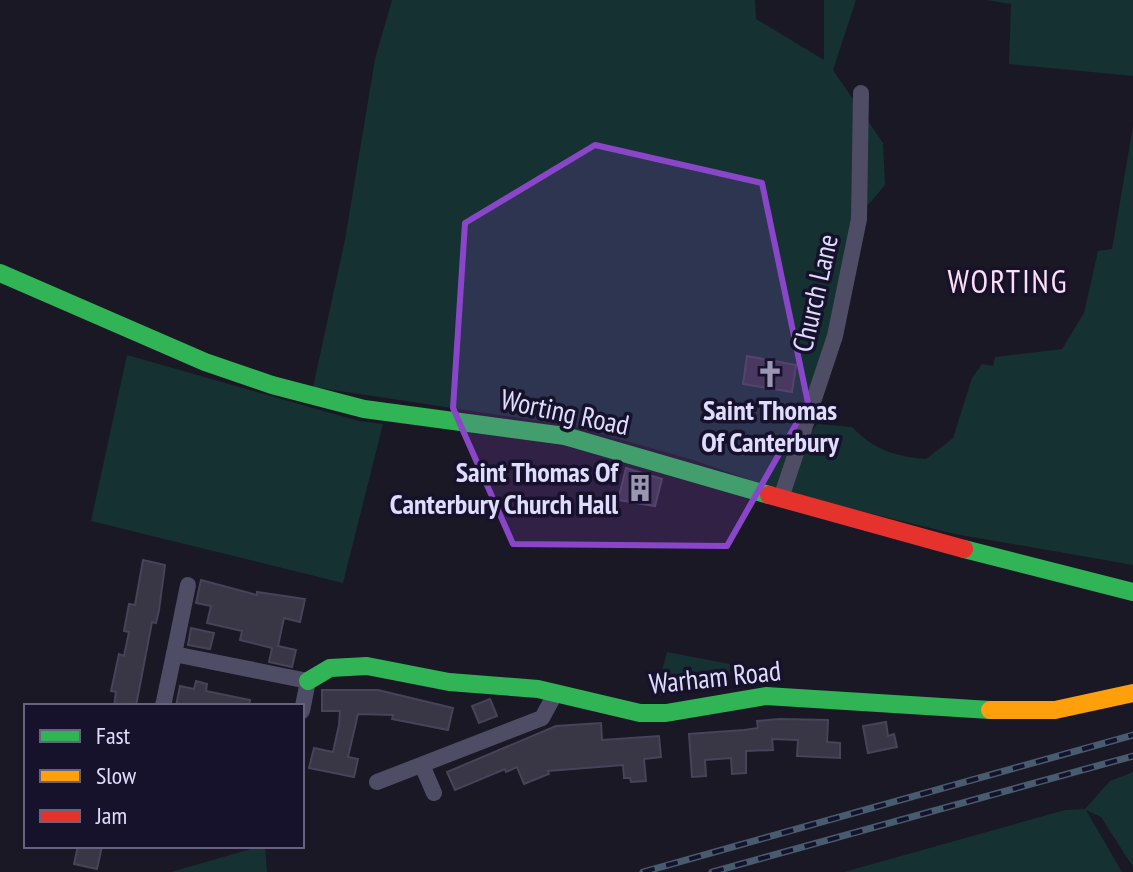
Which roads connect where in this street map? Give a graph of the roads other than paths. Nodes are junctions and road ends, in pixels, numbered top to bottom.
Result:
1 (861, 93) dead end
2 (0, 273) edge
3 (781, 498) junction
4 (188, 585) dead end
5 (1131, 594) edge
6 (174, 654) junction
7 (308, 681) junction
8 (1133, 693) edge
9 (555, 694) junction
10 (163, 704) edge
11 (303, 704) edge
12 (422, 765) junction
13 (377, 782) dead end
14 (434, 793) dead end

1 - 3 street, Church Lane
2 - 3 main road, Worting Road
3 - 5 main road, Worting Road
4 - 6 street
6 - 7 street
6 - 10 street
7 - 9 main road, Warham Road
7 - 11 street
8 - 9 main road, Warham Road
9 - 12 street
12 - 13 street
12 - 14 street

